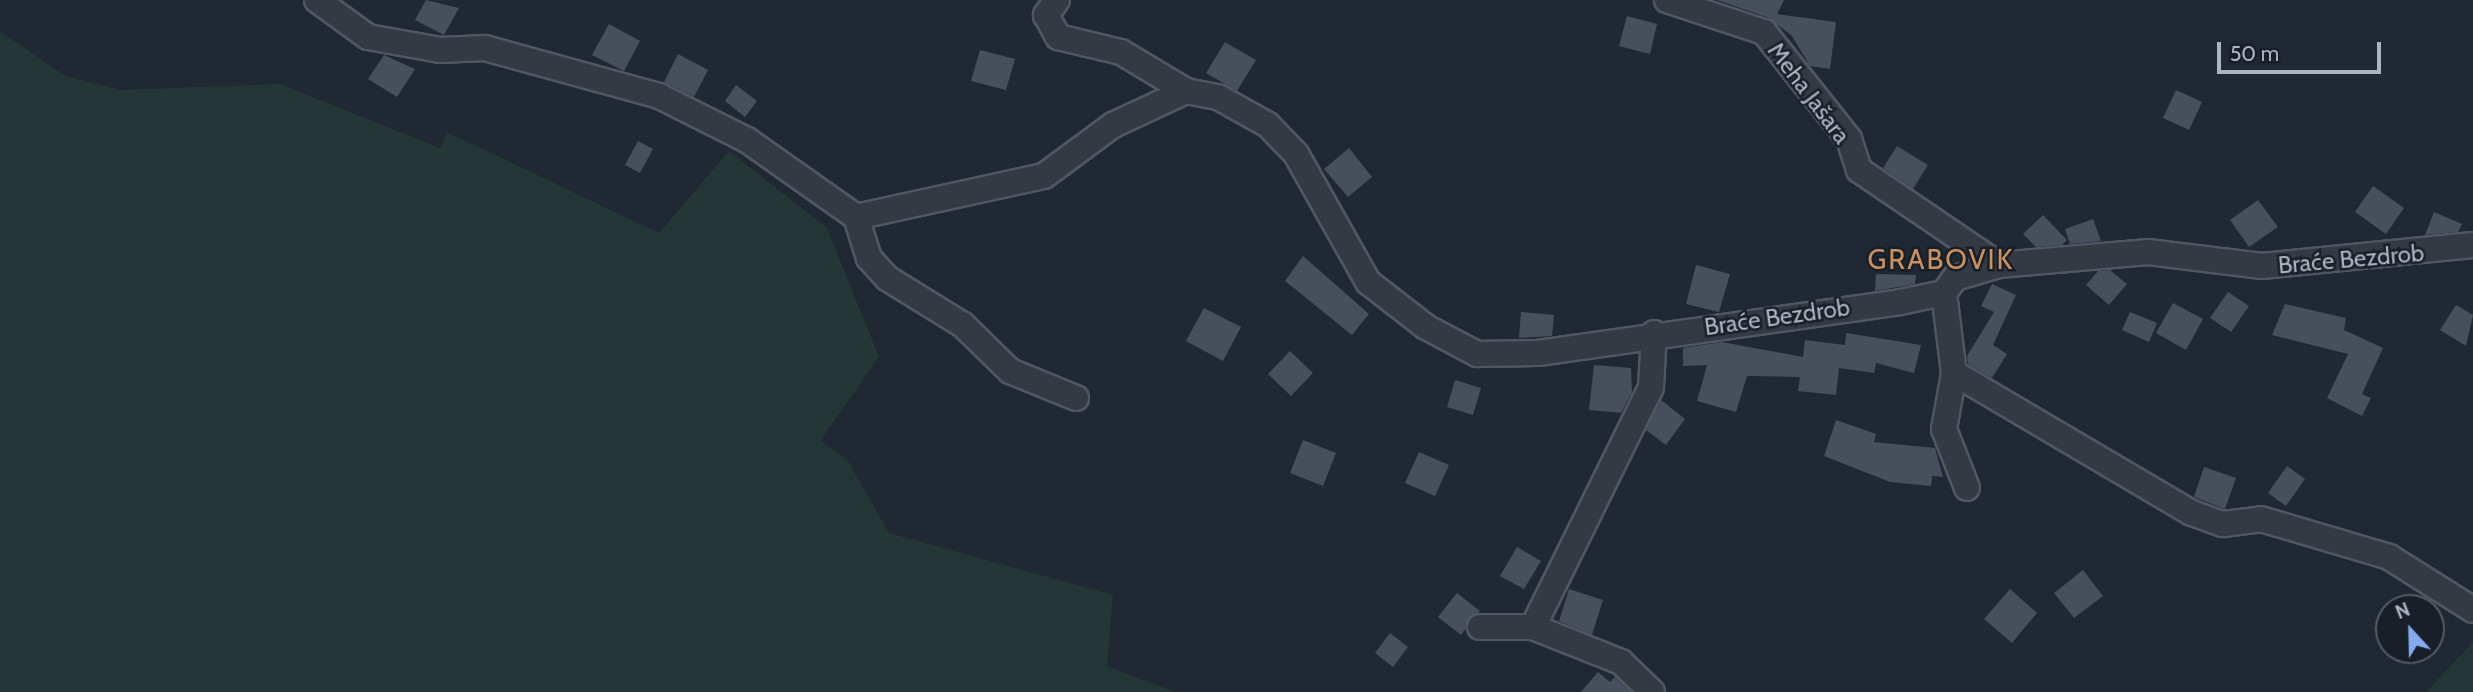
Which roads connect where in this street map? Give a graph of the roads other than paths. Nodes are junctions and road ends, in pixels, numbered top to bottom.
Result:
1 (317, 0) edge
2 (1057, 0) edge
3 (1667, 0) edge
4 (1186, 90) junction
5 (856, 217) junction
6 (2473, 245) edge
7 (1999, 265) junction
8 (1944, 293) junction
9 (1654, 333) junction
10 (1954, 373) junction
11 (1076, 398) dead end
12 (1967, 488) dead end
13 (2473, 610) edge
14 (1480, 627) dead end
15 (1533, 627) junction
16 (1652, 692) edge

1 - 5 street
2 - 4 street, Braće Bezdrob
3 - 7 street, Meha Jašara
4 - 5 street
4 - 9 street, Braće Bezdrob
5 - 11 street
6 - 7 street, Braće Bezdrob
7 - 8 street, Braće Bezdrob
8 - 9 street, Braće Bezdrob
8 - 10 street
9 - 15 street
10 - 12 street
10 - 13 street
14 - 15 street
15 - 16 street

